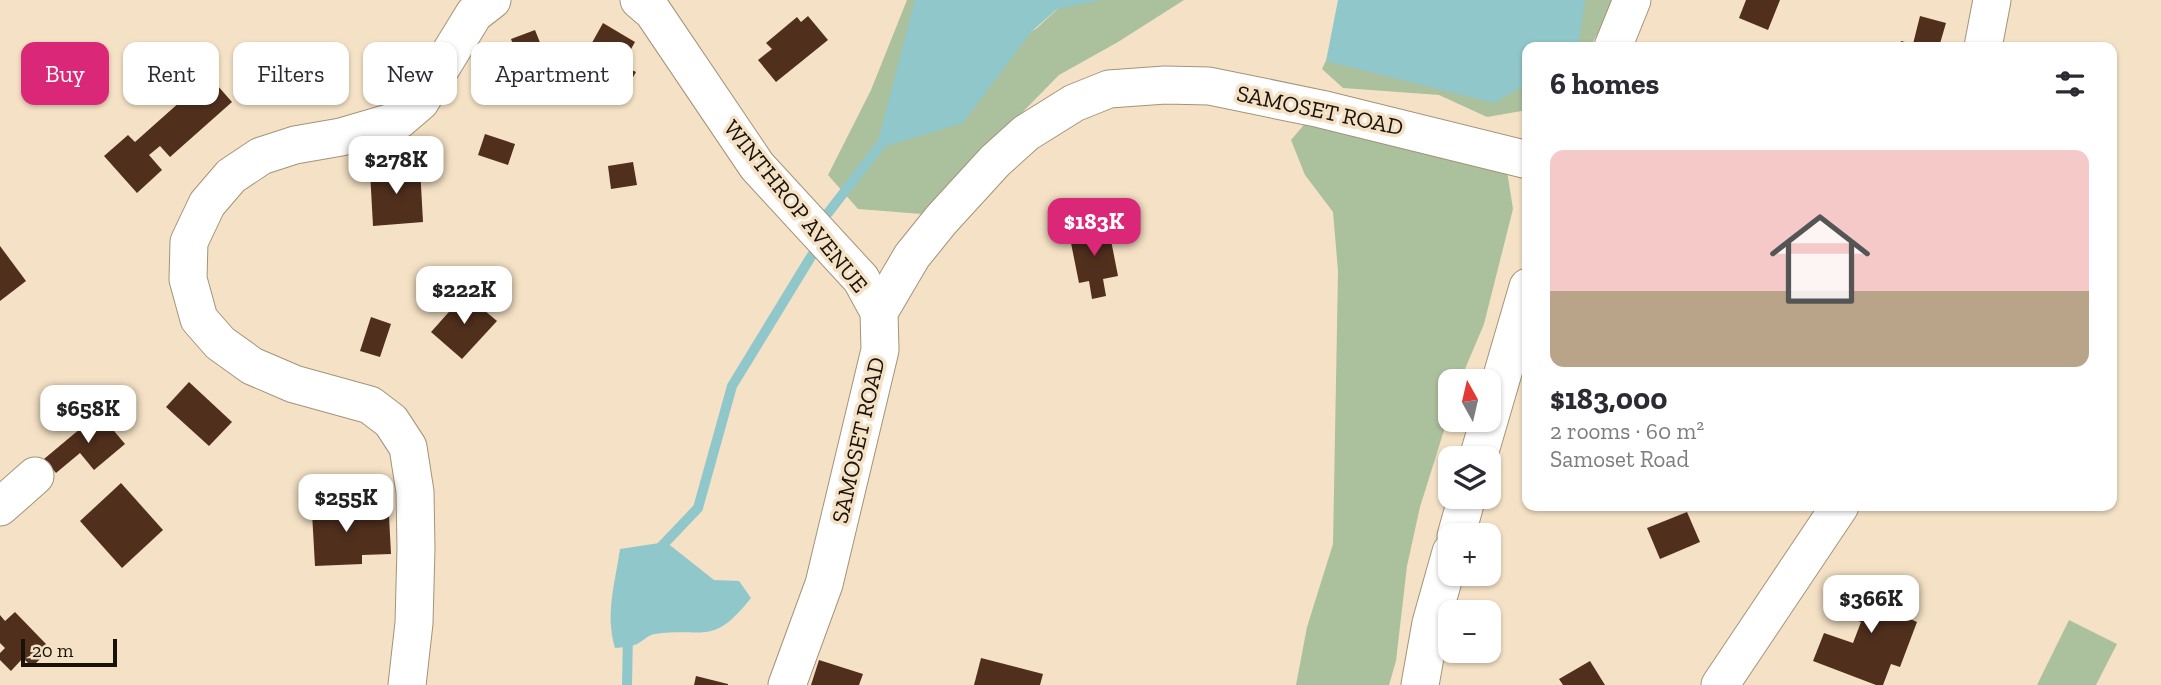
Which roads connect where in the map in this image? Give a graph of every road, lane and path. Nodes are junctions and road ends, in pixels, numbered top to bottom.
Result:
1 (492, 0) edge
2 (639, 0) edge
3 (1632, 0) edge
4 (1992, 0) edge
5 (1615, 42) edge
6 (1984, 42) edge
7 (1522, 160) edge
8 (1522, 308) edge
9 (879, 312) junction
10 (1482, 446) edge
11 (34, 476) dead end
12 (0, 507) edge
13 (1837, 511) edge
14 (1441, 586) edge
15 (407, 685) edge
16 (787, 685) edge
17 (1420, 685) edge
18 (1720, 685) edge

1 - 15 street
2 - 9 street, WINTHROP AVENUE
3 - 5 street
4 - 6 street
7 - 9 street, SAMOSET ROAD
8 - 10 street
9 - 16 street, SAMOSET ROAD
11 - 12 street
13 - 18 street
14 - 17 street

